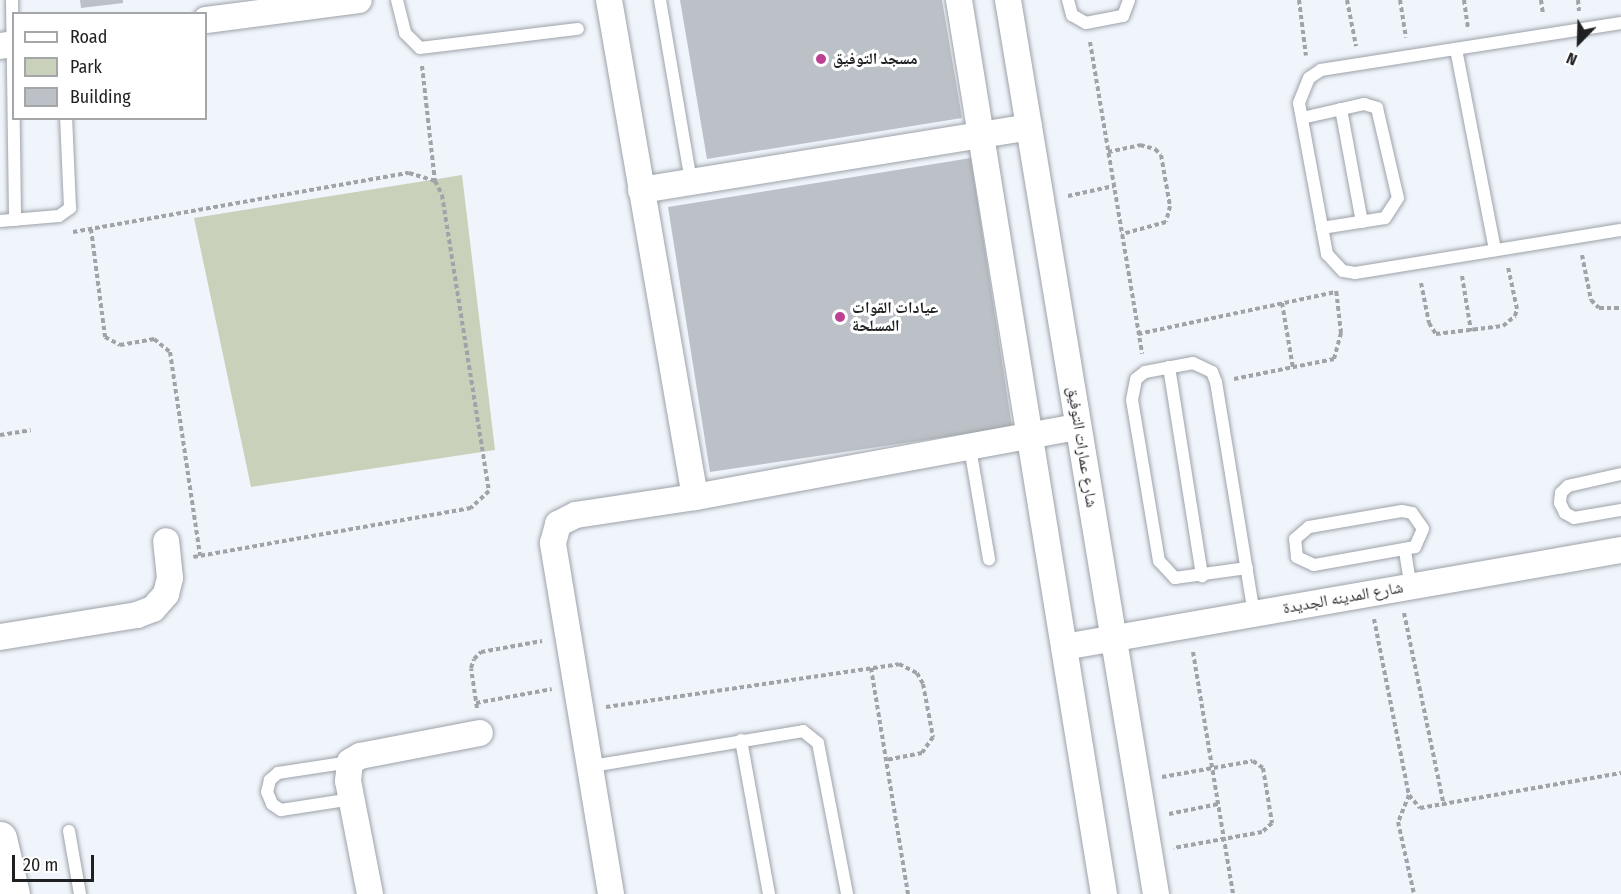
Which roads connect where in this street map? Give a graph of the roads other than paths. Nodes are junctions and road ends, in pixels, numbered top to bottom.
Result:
1 (12, 0) edge
2 (398, 0) edge
3 (609, 0) edge
4 (660, 0) edge
5 (958, 0) edge
6 (1008, 0) edge
7 (1068, 0) edge
8 (1129, 0) edge
9 (347, 1) edge
10 (207, 20) edge
11 (1621, 23) edge
12 (578, 29) dead end
13 (8, 45) edge
14 (1456, 49) junction
15 (1341, 109) junction
16 (1302, 118) junction
17 (66, 120) edge
18 (1029, 127) junction
19 (980, 133) junction
20 (691, 182) junction
21 (641, 190) junction
22 (15, 220) junction
23 (0, 221) edge
24 (1362, 222) junction
25 (1322, 228) junction
26 (1621, 230) edge
27 (1500, 249) junction
28 (1169, 367) junction
29 (1078, 427) junction
30 (1029, 436) junction
31 (970, 448) junction
32 (1621, 474) edge
33 (695, 497) junction
34 (1621, 510) edge
35 (1406, 550) junction
36 (167, 551) road end
37 (1620, 555) edge
38 (989, 559) dead end
39 (1247, 568) junction
40 (1202, 576) junction
41 (1405, 588) junction
42 (1254, 614) junction
43 (0, 637) edge
44 (1113, 638) junction
45 (1064, 647) junction
46 (480, 733) road end
47 (741, 740) junction
48 (350, 762) junction
49 (592, 766) junction
50 (352, 799) junction
51 (69, 831) dead end
52 (0, 838) edge
53 (14, 894) edge
54 (80, 894) edge
55 (370, 894) edge
56 (611, 894) edge
57 (769, 894) edge
58 (846, 894) edge
59 (1104, 894) edge
60 (1156, 894) edge

1 - 13 lane
2 - 12 lane
3 - 21 street
4 - 20 lane
5 - 19 street
6 - 18 street, شارع عمارات التوفيق
7 - 8 lane
9 - 10 street
11 - 14 lane
13 - 22 lane
14 - 16 lane
14 - 27 lane
15 - 16 lane
15 - 24 lane
15 - 24 lane
16 - 25 lane
17 - 22 lane
18 - 19 street
18 - 29 street, شارع عمارات التوفيق
19 - 20 street
19 - 30 street
20 - 21 street
21 - 33 street
22 - 23 lane
24 - 25 lane
25 - 27 lane
26 - 27 lane
28 - 39 lane
28 - 40 lane
28 - 40 lane
29 - 30 street
29 - 44 street, شارع عمارات التوفيق
30 - 31 street
30 - 45 street
31 - 33 street
31 - 38 lane
32 - 34 lane
33 - 49 street
35 - 35 lane
35 - 41 lane
36 - 43 street
37 - 41 street, شارع المدينه الجديدة
39 - 40 lane
39 - 42 lane
41 - 42 street, شارع المدينه الجديدة
42 - 44 street, شارع المدينه الجديدة
44 - 45 street, شارع المدينه الجديدة
44 - 60 street, شارع عمارات التوفيق
45 - 59 street
46 - 48 street
47 - 49 lane
47 - 57 lane
47 - 58 lane
48 - 50 street
48 - 50 lane
49 - 56 street
50 - 55 street
51 - 54 lane
52 - 53 main road

